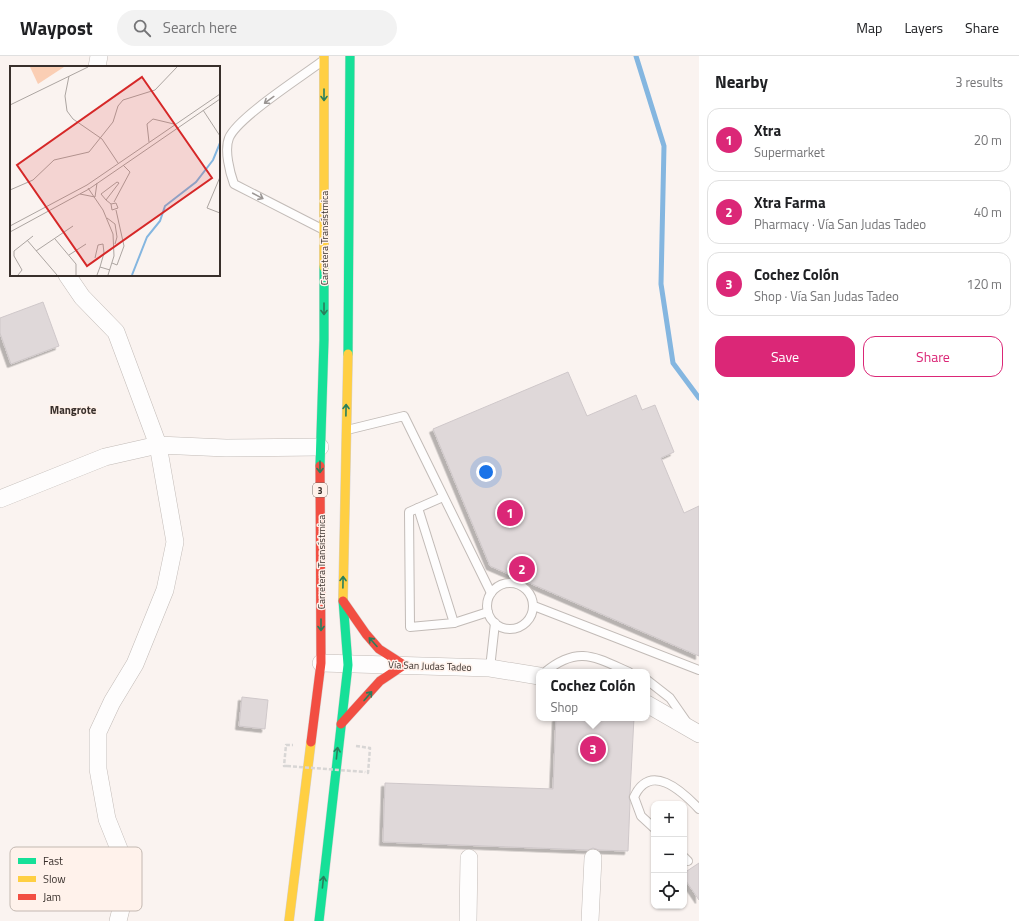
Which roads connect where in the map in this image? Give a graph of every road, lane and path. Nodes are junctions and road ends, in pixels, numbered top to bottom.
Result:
1 (99, 56) edge
2 (350, 56) edge
3 (324, 58) edge
4 (97, 66) edge
5 (324, 231) junction
6 (68, 276) edge
7 (346, 430) junction
8 (158, 445) junction
9 (320, 447) junction
10 (443, 497) junction
11 (0, 499) edge
12 (418, 508) junction
13 (491, 593) junction
14 (343, 601) junction
15 (534, 606) junction
16 (488, 612) junction
17 (454, 622) junction
18 (495, 623) junction
19 (322, 663) junction
20 (348, 665) junction
21 (404, 665) junction
22 (490, 668) junction
23 (549, 669) edge
24 (623, 669) edge
25 (699, 670) edge
26 (536, 676) edge
27 (650, 682) edge
28 (650, 706) edge
29 (341, 724) junction
30 (694, 730) edge
31 (286, 745) dead end
32 (370, 748) dead end
33 (699, 809) edge
34 (651, 825) edge
35 (118, 847) edge
36 (468, 858) dead end
37 (592, 858) dead end
38 (120, 911) edge
39 (118, 921) edge
40 (288, 921) edge
41 (319, 921) edge
42 (468, 921) edge
43 (590, 921) edge

1 - 4 street
7 -> 2 main road
3 -> 5 main road, Carretera Transístmica / 3
3 -> 5 lane
5 -> 9 main road, Carretera Transístmica / 3
6 - 8 street
7 - 10 lane
14 -> 7 main road
8 - 9 street
8 - 11 street
8 - 35 street
9 -> 19 main road, Carretera Transístmica / 3
10 - 12 lane
10 - 13 lane
12 - 17 lane
12 - 17 lane
13 - 15 lane
13 - 16 lane
14 - 20 main road
21 -> 14 main road
15 - 18 lane
15 - 25 lane
16 - 17 lane
16 - 18 lane
18 - 22 lane
19 - 20 street, Vía San Judas Tadeo
19 - 40 main road, Carretera Transístmica / 3
20 - 21 street, Vía San Judas Tadeo
20 - 29 main road
21 - 22 street, Vía San Judas Tadeo
29 -> 21 main road
22 - 26 street, Vía San Judas Tadeo
23 - 24 lane
27 - 30 lane
28 - 30 street
41 -> 29 main road
31 - 32 path, bridge
33 - 34 lane
36 - 42 street
37 - 43 street
38 - 39 street

